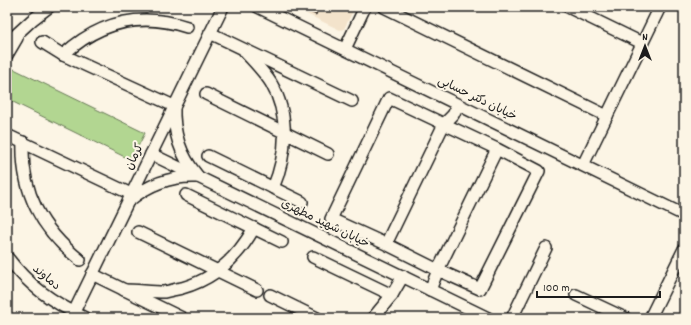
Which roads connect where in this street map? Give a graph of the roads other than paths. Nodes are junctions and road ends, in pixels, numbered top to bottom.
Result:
1 (49, 7) edge
2 (223, 7) edge
3 (258, 7) edge
4 (365, 7) edge
5 (384, 7) edge
6 (568, 7) edge
7 (660, 7) edge
8 (187, 27) dead end
9 (21, 31) junction
10 (210, 33) junction
11 (42, 42) dead end
12 (7, 43) edge
13 (642, 43) junction
14 (242, 48) junction
15 (345, 49) junction
16 (7, 55) edge
17 (63, 56) junction
18 (282, 67) junction
19 (270, 82) junction
20 (206, 94) dead end
21 (352, 102) dead end
22 (458, 105) junction
23 (174, 106) junction
24 (607, 116) junction
25 (444, 124) junction
26 (284, 133) junction
27 (7, 135) edge
28 (23, 142) junction
29 (497, 149) junction
30 (151, 154) junction
31 (328, 154) dead end
32 (208, 156) dead end
33 (583, 165) junction
34 (199, 177) junction
35 (273, 188) junction
36 (186, 195) dead end
37 (130, 198) junction
38 (302, 202) dead end
39 (684, 215) edge
40 (254, 228) junction
41 (138, 232) dead end
42 (282, 242) dead end
43 (386, 244) junction
44 (546, 248) dead end
45 (684, 249) edge
46 (7, 257) edge
47 (313, 257) dead end
48 (80, 260) dead end
49 (438, 270) junction
50 (218, 271) junction
51 (92, 274) junction
52 (403, 276) junction
53 (124, 290) junction
54 (257, 290) dead end
55 (430, 290) junction
56 (165, 292) junction
57 (270, 295) dead end
58 (392, 295) junction
59 (576, 295) dead end
60 (166, 310) junction
61 (72, 315) edge
62 (84, 318) edge
63 (182, 318) edge
64 (317, 318) edge
65 (374, 318) edge
66 (488, 318) edge
67 (512, 318) edge
68 (626, 318) edge
69 (650, 318) edge

1 - 9 street
2 - 10 street, کرمان
3 - 15 street, خیابان دکتر حسابی
4 - 15 street
5 - 24 street
6 - 13 street
7 - 13 street
8 - 17 street
9 - 12 street
9 - 16 street
10 - 14 street
10 - 23 street, کرمان
11 - 17 street
13 - 24 street
14 - 18 street
14 - 19 street
15 - 22 street, خیابان دکتر حسابی
17 - 23 street
18 - 19 street
18 - 21 street
19 - 26 street
20 - 26 street
22 - 25 street
22 - 33 street, خیابان دکتر حسابی
23 - 30 street, کرمان
23 - 34 street
24 - 33 street
25 - 29 street
25 - 43 street
25 - 43 street
26 - 31 street
26 - 35 street
27 - 28 street
28 - 37 street
28 - 48 street
29 - 49 street
29 - 49 street
30 - 34 street, خیابان شهید مطهری
30 - 37 street, کرمان
32 - 35 street
33 - 39 street, خیابان دکتر حسابی
34 - 37 street
34 - 52 street, خیابان شهید مطهری
35 - 38 street
36 - 40 street
37 - 51 street, کرمان
40 - 42 street
40 - 50 street
41 - 50 street
43 - 49 street
44 - 67 street
45 - 69 street
46 - 61 street, دماوند
47 - 58 street
49 - 55 street
50 - 54 street
50 - 56 street
51 - 53 street
51 - 61 street, کرمان
52 - 55 street, خیابان شهید مطهری
52 - 58 street
53 - 56 street
53 - 60 street
55 - 66 street, خیابان شهید مطهری
56 - 60 street
57 - 64 street
58 - 65 street
59 - 68 street
60 - 63 street
61 - 62 street, دماوند

